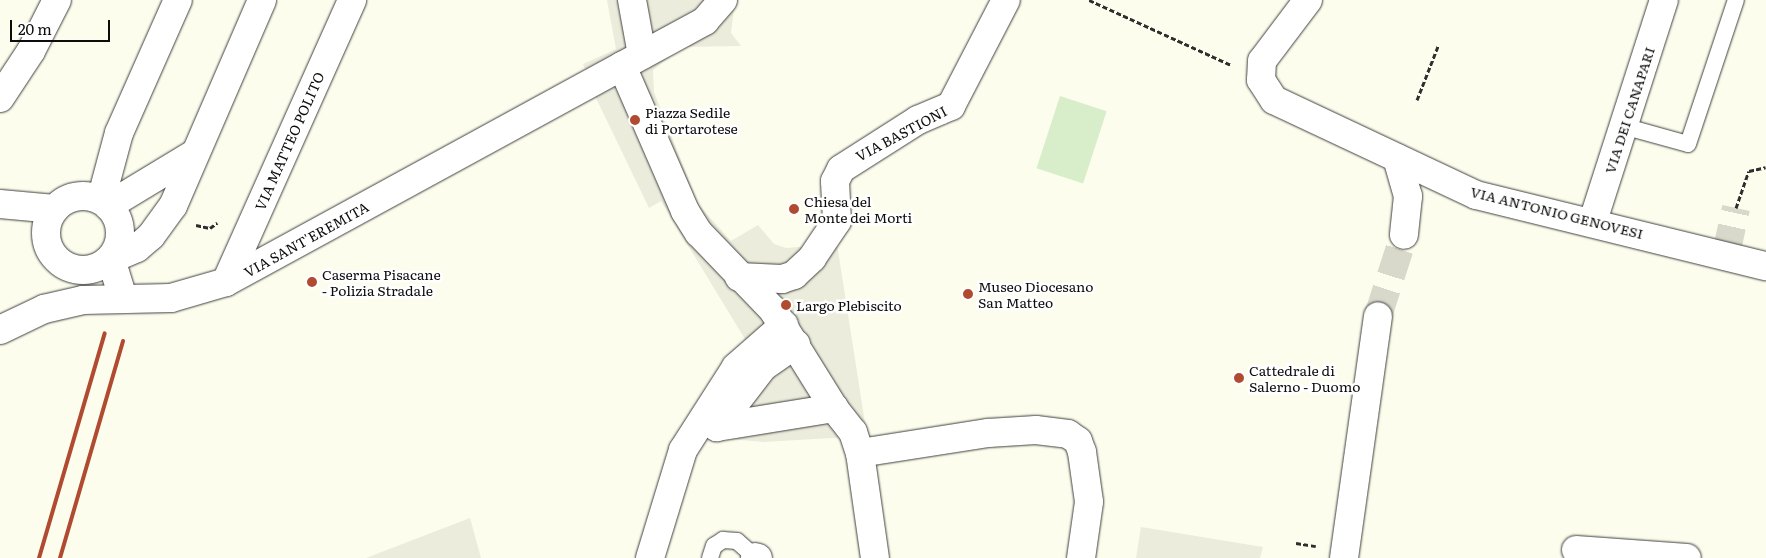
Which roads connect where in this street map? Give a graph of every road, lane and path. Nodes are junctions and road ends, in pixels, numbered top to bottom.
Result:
1 (57, 0) edge
2 (178, 0) edge
3 (262, 0) edge
4 (352, 0) edge
5 (632, 0) edge
6 (723, 0) edge
7 (1006, 0) edge
8 (1089, 0) edge
9 (1308, 0) edge
10 (1664, 0) edge
11 (1736, 0) edge
12 (1438, 46) dead end
13 (632, 60) junction
14 (1234, 66) dead end
15 (0, 98) edge
16 (1417, 100) dead end
17 (1623, 126) junction
18 (119, 133) junction
19 (194, 154) junction
20 (1397, 158) junction
21 (1766, 167) edge
22 (63, 203) junction
23 (104, 203) junction
24 (4, 205) edge
25 (1736, 208) tunnel mouth
26 (221, 214) dead end
27 (193, 216) dead end
28 (1593, 221) junction
29 (46, 234) junction
30 (1404, 235) tunnel mouth
31 (111, 259) junction
32 (1766, 266) edge
33 (78, 270) junction
34 (794, 275) junction
35 (739, 277) junction
36 (226, 282) junction
37 (123, 298) junction
38 (83, 300) junction
39 (1378, 316) tunnel mouth
40 (784, 326) junction
41 (0, 330) edge
42 (834, 408) junction
43 (857, 442) junction
44 (1576, 550) dead end
45 (650, 558) edge
46 (710, 558) edge
47 (756, 558) edge
48 (875, 558) edge
49 (1081, 558) edge
50 (1344, 558) edge
51 (1687, 558) edge

1 - 15 street
2 - 18 street
3 - 19 street
4 - 36 street, VIA MATTEO POLITO
5 - 13 street
6 - 13 street
7 - 34 street, VIA BASTIONI
8 - 14 path
9 - 20 street, VIA ANTONIO GENOVESI
10 - 17 street, VIA DEI CANAPARI
11 - 17 lane
12 - 16 path
13 - 35 street
13 - 36 street, VIA SANT'EREMITA
17 - 28 street, VIA DEI CANAPARI
18 - 22 street
18 - 23 street
19 - 23 street
19 - 31 street
20 - 28 street, VIA ANTONIO GENOVESI
20 - 30 street
21 - 25 path
22 - 23 street
22 - 24 street
22 - 29 street
23 - 31 street
24 - 29 street
26 - 27 path
28 - 32 street, VIA ANTONIO GENOVESI
29 - 33 street
31 - 33 street
31 - 37 street
33 - 38 street
34 - 35 street
34 - 40 street
35 - 40 street
36 - 37 street, VIA SANT'EREMITA
37 - 38 street, VIA SANT'EREMITA
38 - 41 street, VIA SANT'EREMITA
39 - 50 street
40 - 42 street
40 - 42 street
40 - 45 street
42 - 43 street
43 - 48 street
43 - 49 street
44 - 51 street
46 - 47 lane

